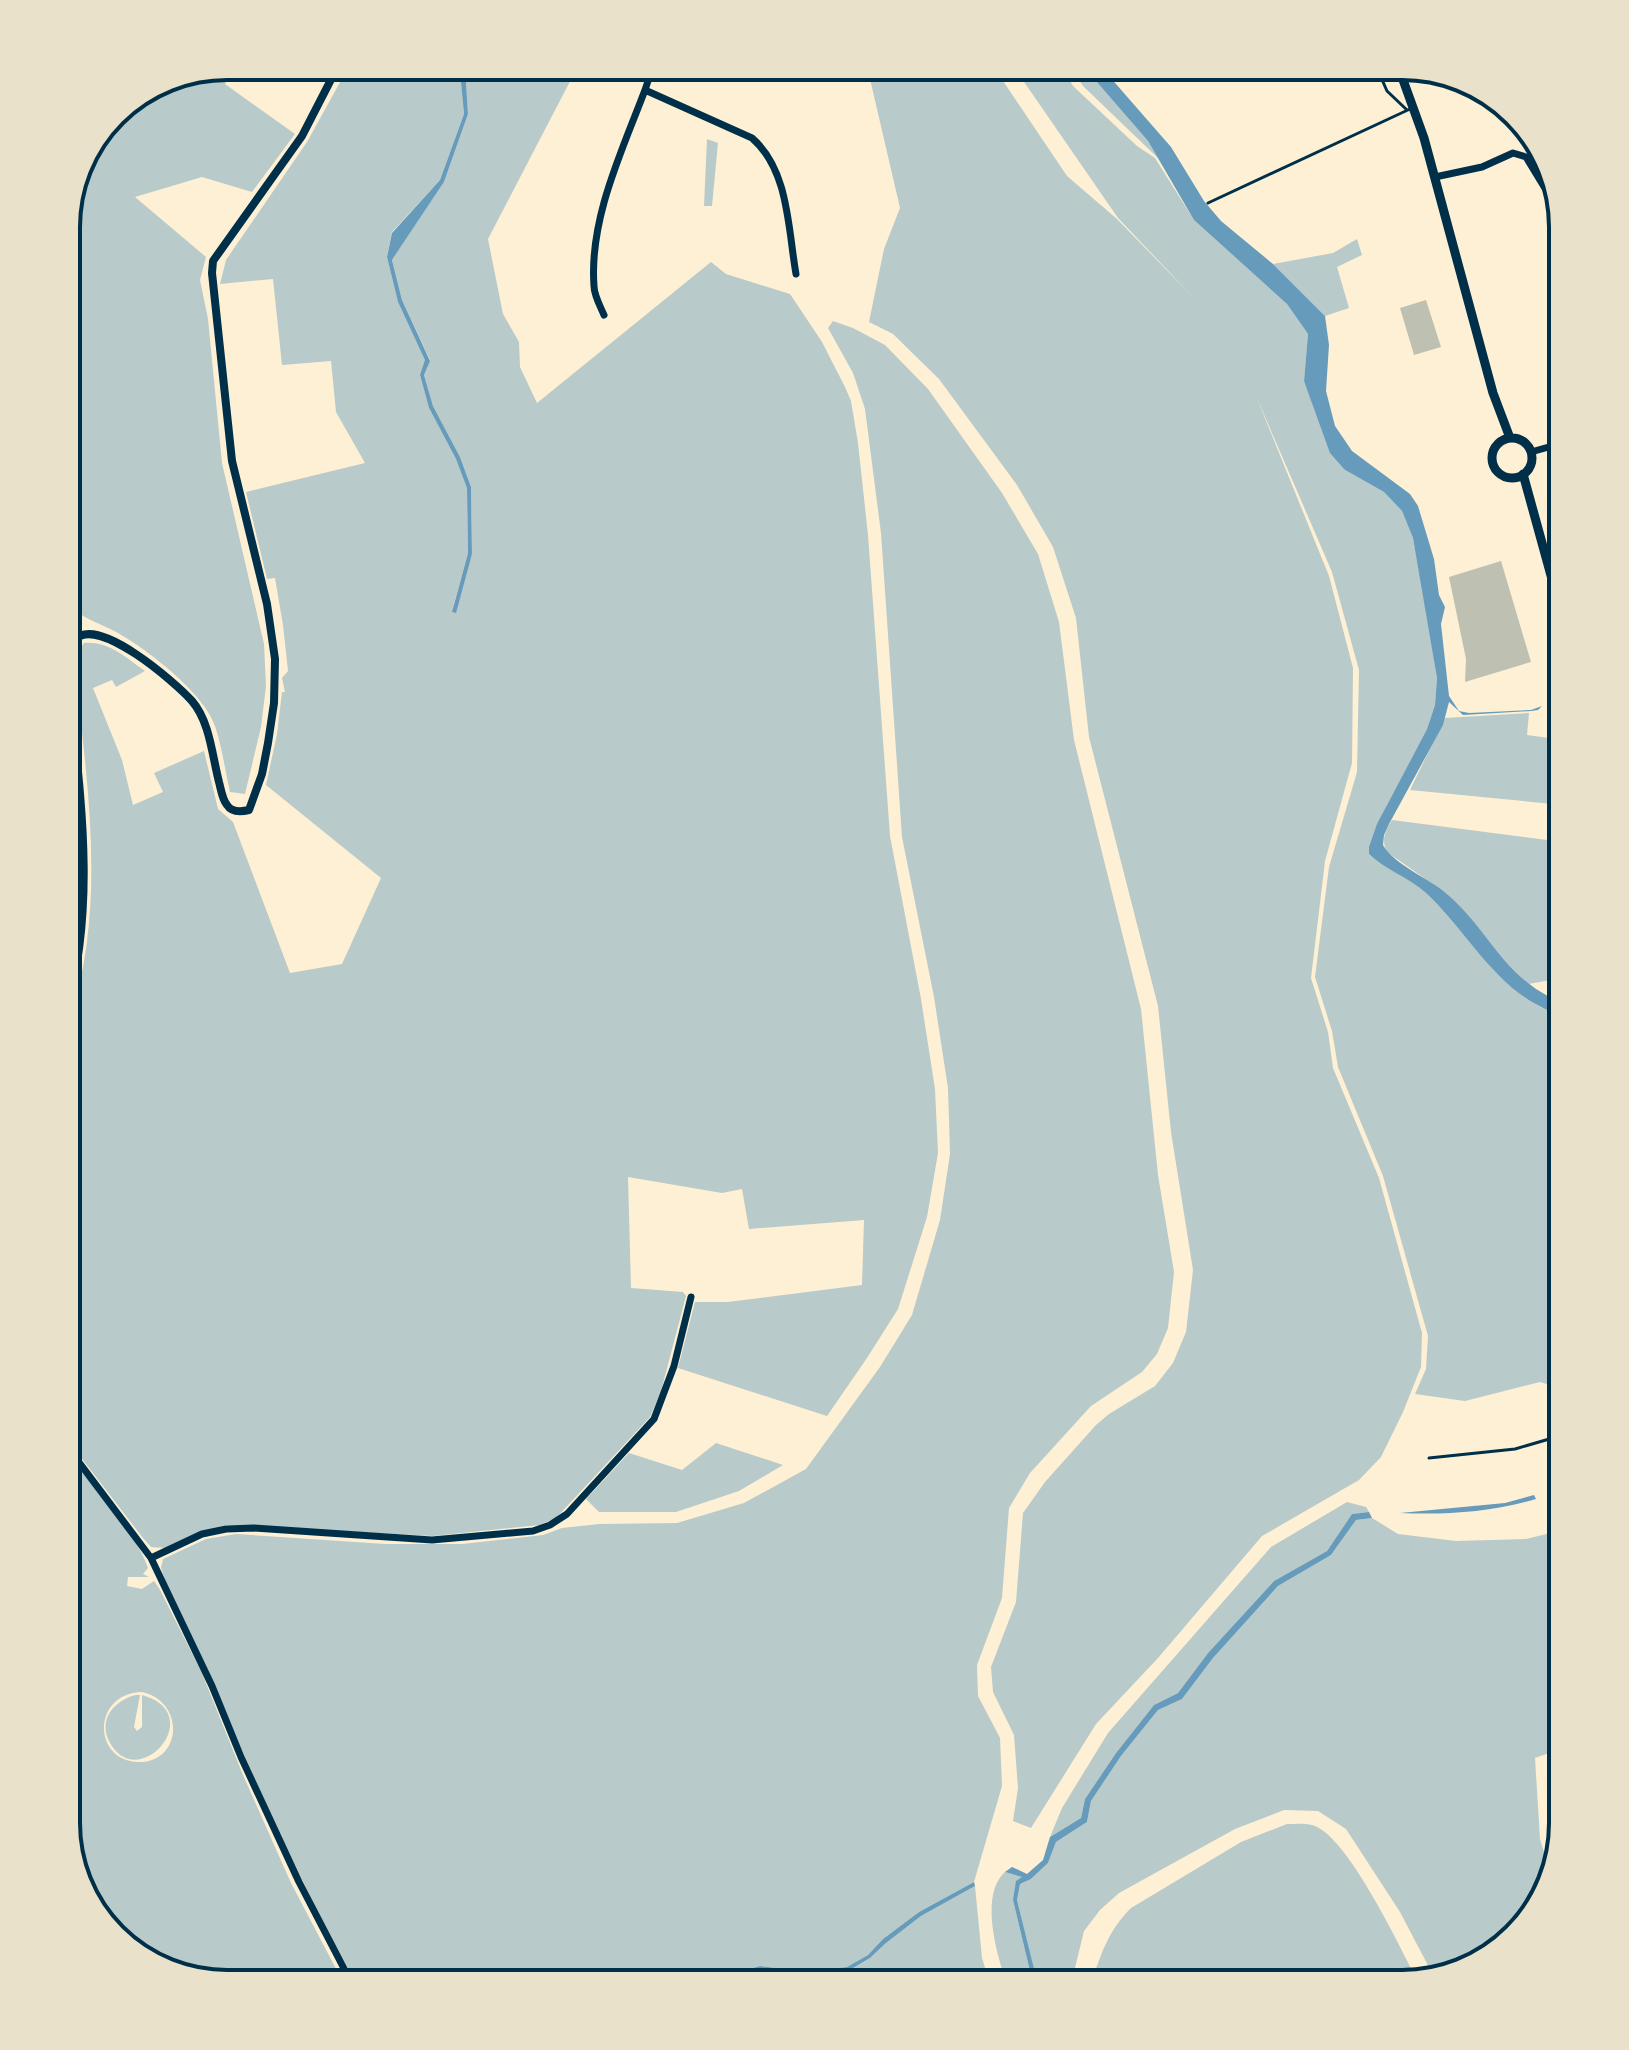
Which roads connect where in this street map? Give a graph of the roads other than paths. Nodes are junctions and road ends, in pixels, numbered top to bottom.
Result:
1 (331, 80) edge
2 (648, 80) edge
3 (1382, 80) edge
4 (1402, 80) edge
5 (645, 90) junction
6 (1410, 109) junction
7 (1435, 177) junction
8 (1542, 184) edge
9 (1208, 203) dead end
10 (796, 274) dead end
11 (604, 315) dead end
12 (1510, 438) junction
13 (1549, 447) edge
14 (1531, 452) junction
15 (1523, 474) junction
16 (1549, 568) edge
17 (80, 636) edge
18 (80, 792) edge
19 (80, 944) edge
20 (691, 1297) dead end
21 (1549, 1439) edge
22 (1429, 1458) dead end
23 (80, 1464) edge
24 (151, 1558) junction
25 (345, 1970) edge

1 - 17 street
2 - 5 street
3 - 6 lane
4 - 6 main road
5 - 10 street
5 - 11 street
6 - 7 main road
6 - 9 lane
7 - 8 street
7 - 12 main road
12 - 14 main road
12 - 15 main road
13 - 14 street
14 - 15 main road
15 - 16 main road
18 - 19 street
20 - 24 street
21 - 22 lane
23 - 24 street
24 - 25 street

